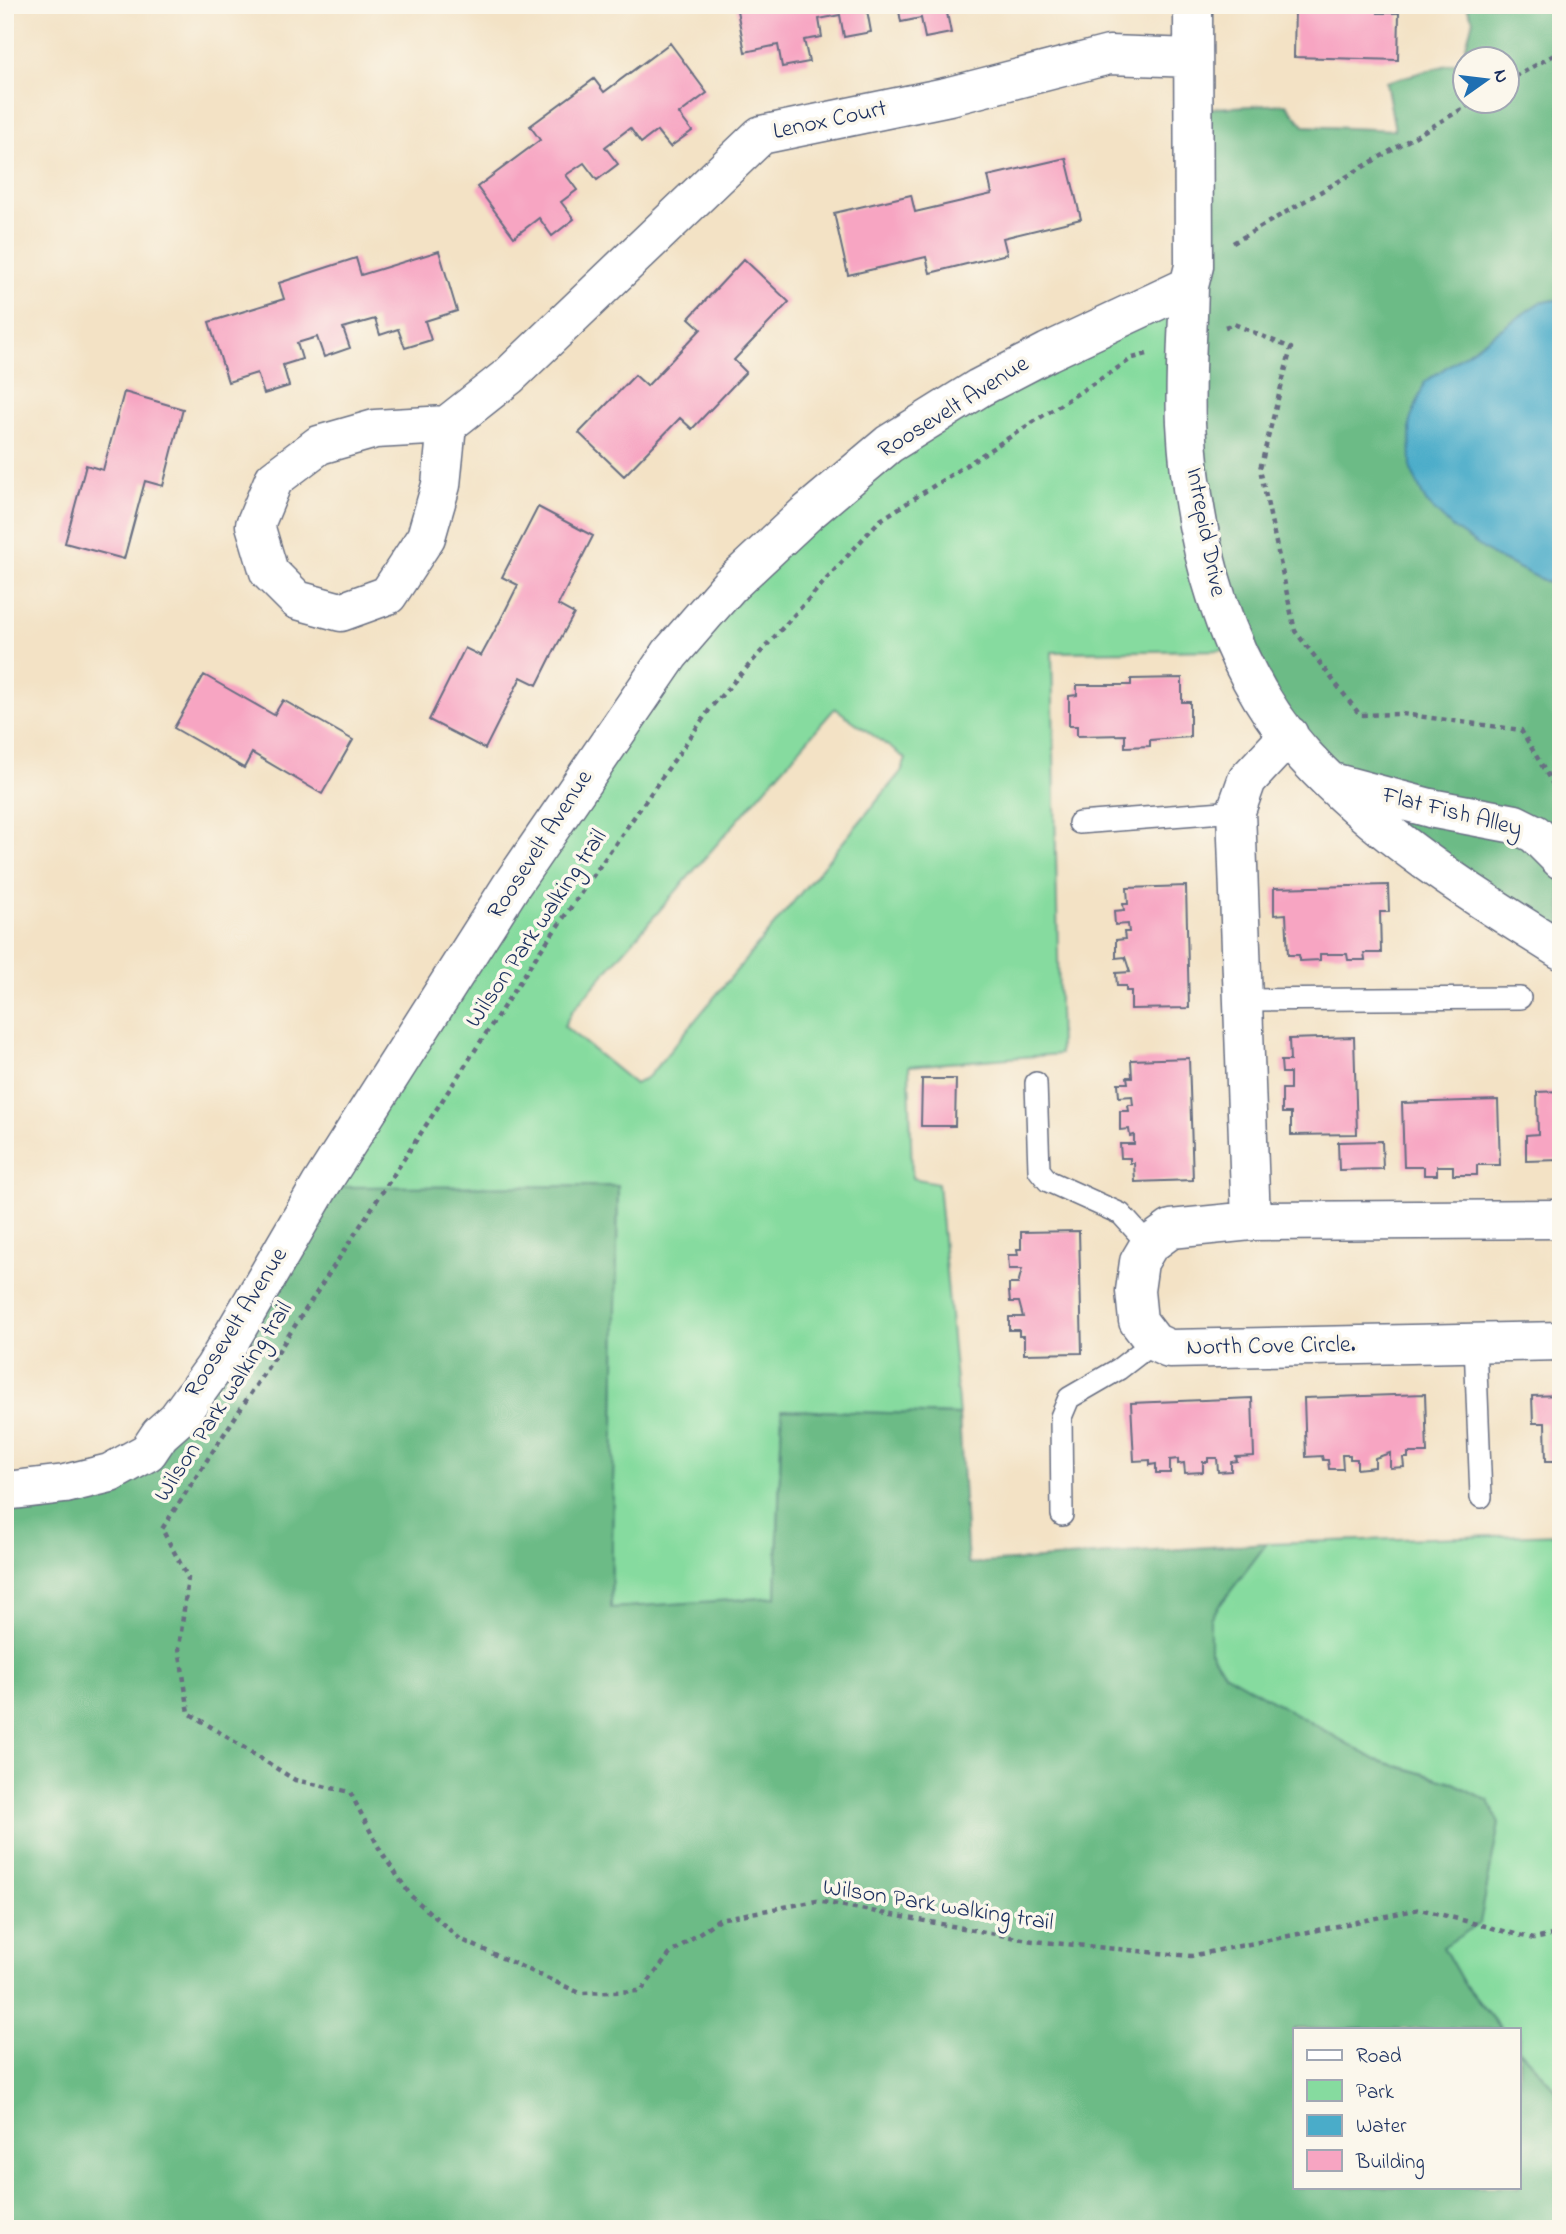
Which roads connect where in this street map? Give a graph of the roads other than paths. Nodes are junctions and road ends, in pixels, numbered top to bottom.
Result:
1 (1193, 5) edge
2 (1193, 58) junction
3 (1191, 276) junction
4 (447, 425) junction
5 (1289, 735) junction
6 (1334, 783) junction
7 (1236, 811) junction
8 (1079, 823) dead end
9 (1561, 860) edge
10 (1561, 950) edge
11 (1520, 998) dead end
12 (1243, 1000) junction
13 (1036, 1083) dead end
14 (1561, 1219) edge
15 (1251, 1221) junction
16 (1149, 1245) junction
17 (1561, 1341) edge
18 (1154, 1342) junction
19 (1475, 1343) junction
20 (5, 1491) edge
21 (1481, 1497) dead end
22 (1062, 1515) dead end

1 - 2 street, Intrepid Drive
2 - 3 street, Intrepid Drive
2 - 4 street, Lenox Court
3 - 5 street, Intrepid Drive
3 - 20 street, Roosevelt Avenue
4 - 4 street
5 - 6 street, Intrepid Drive
5 - 7 street
6 - 9 street, Flat Fish Alley
6 - 10 street, Intrepid Drive
7 - 8 lane
7 - 12 street
11 - 12 lane
12 - 15 street
13 - 16 lane
14 - 15 street
15 - 16 street
16 - 18 street, North Cove Circle.
17 - 19 street, North Cove Circle.
18 - 19 street, North Cove Circle.
18 - 22 lane
19 - 21 lane

